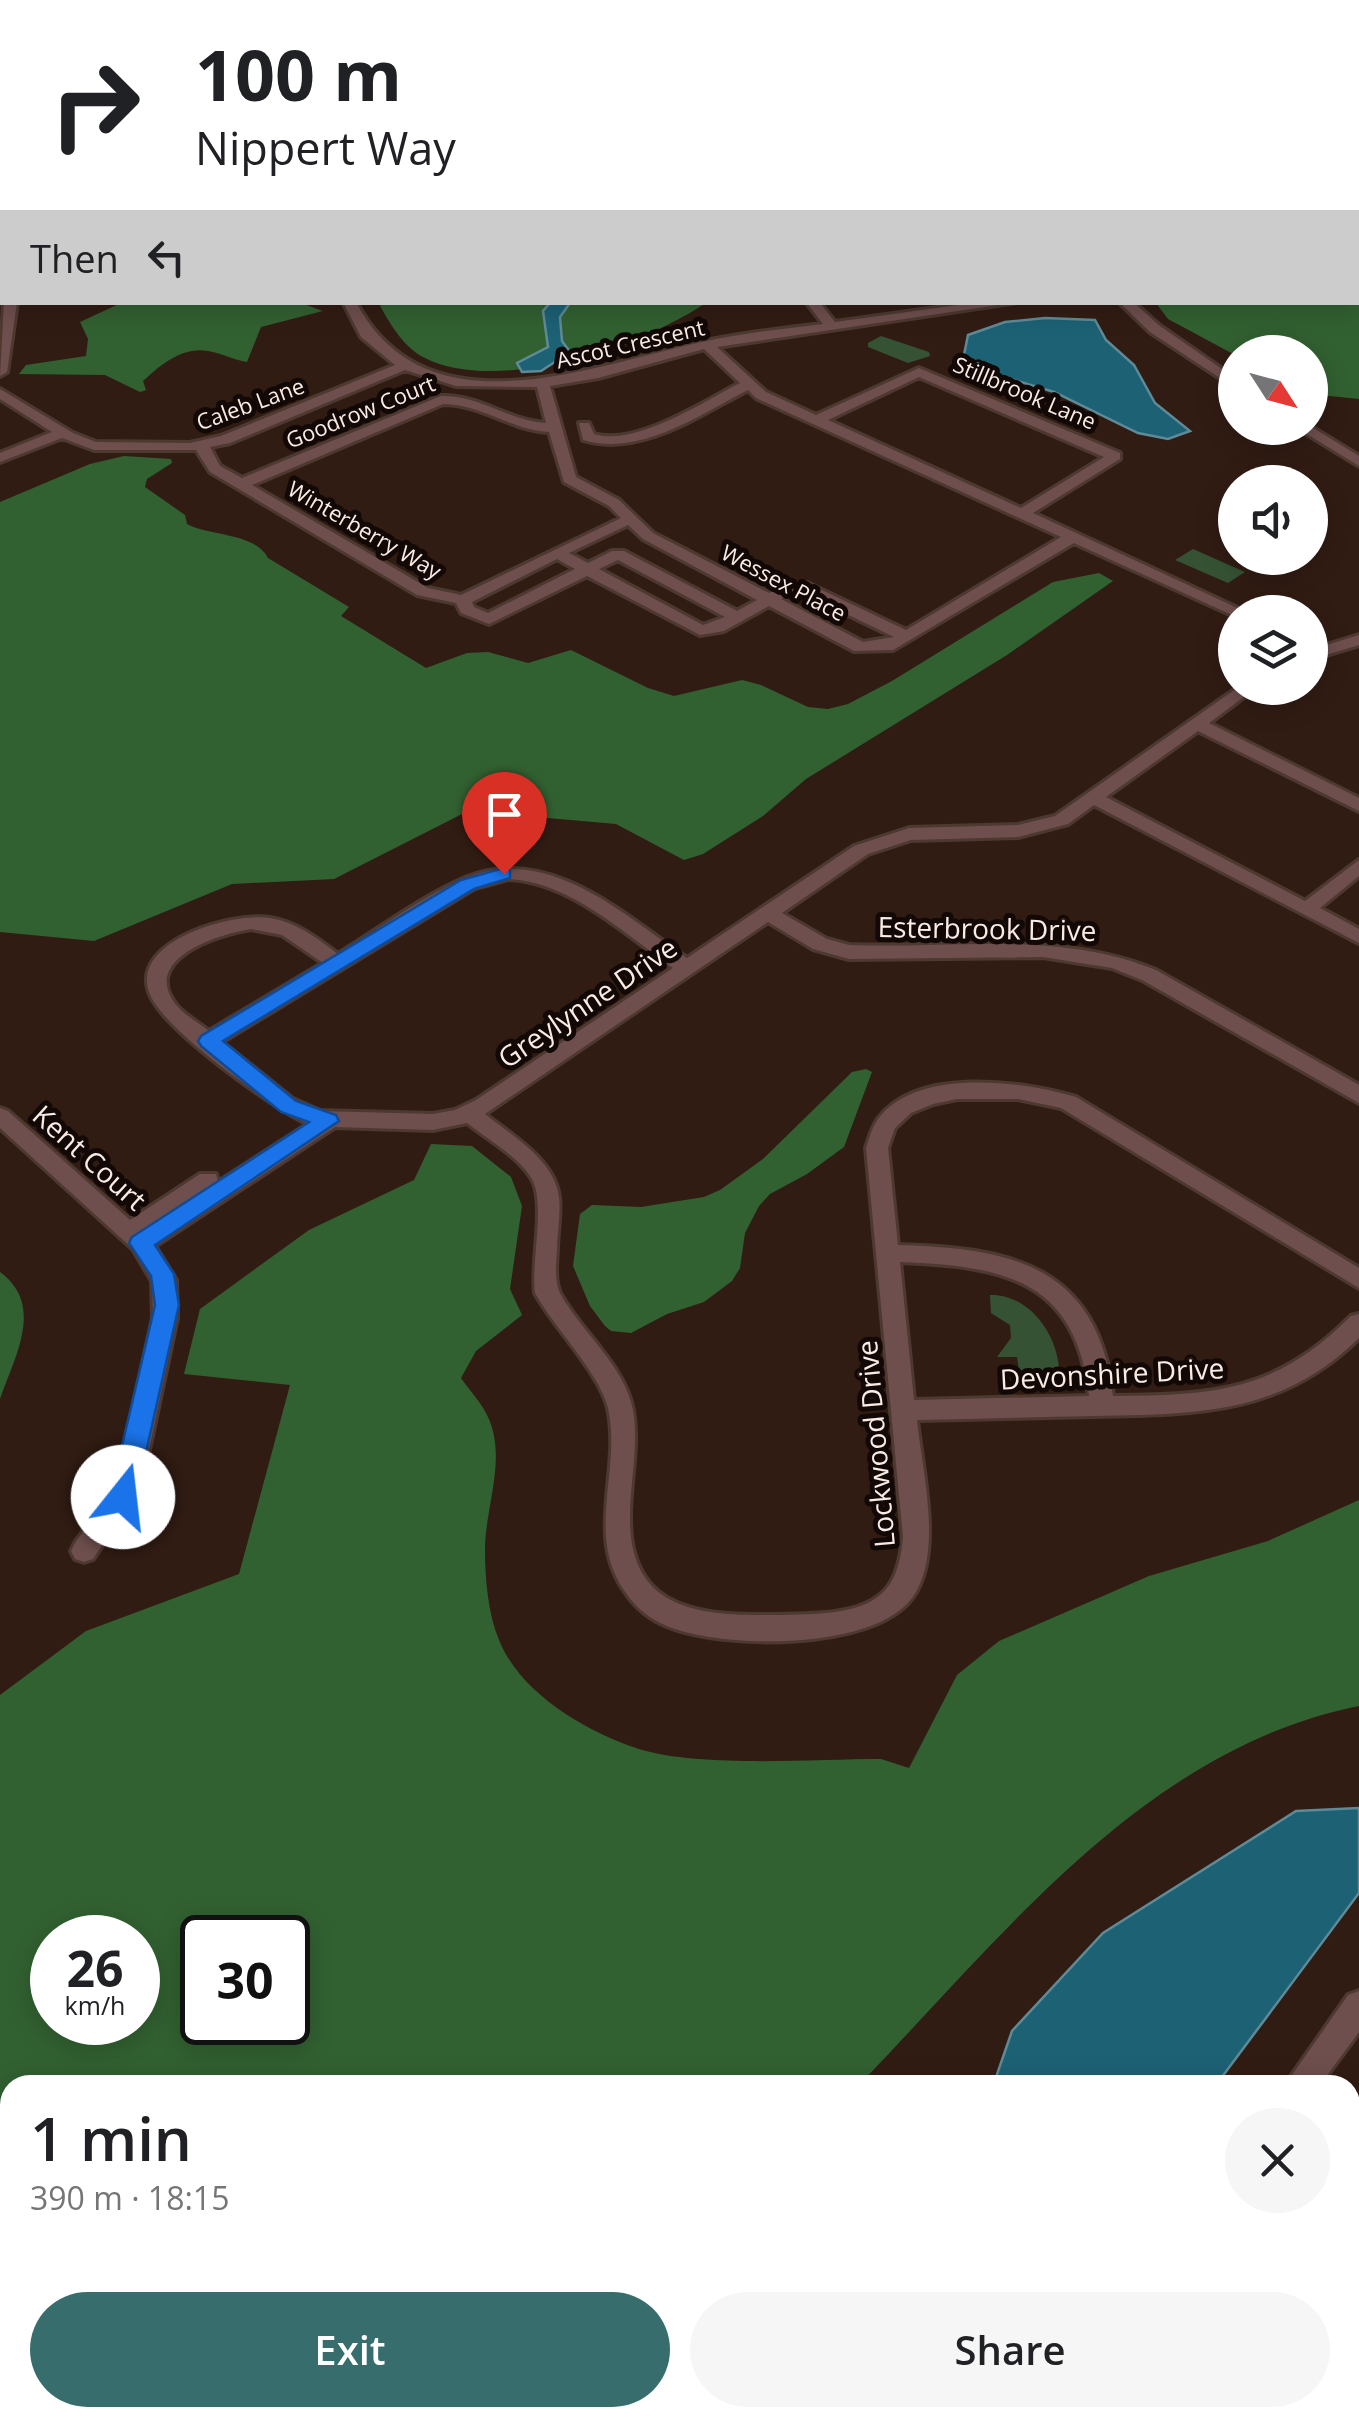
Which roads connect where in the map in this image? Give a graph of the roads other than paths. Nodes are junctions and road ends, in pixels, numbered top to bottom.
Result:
1 (10, 305) edge
2 (351, 305) edge
3 (814, 305) edge
4 (990, 305) edge
5 (1128, 305) edge
6 (832, 327) junction
7 (707, 345) junction
8 (403, 366) junction
9 (0, 372) edge
10 (1218, 372) edge
11 (542, 382) junction
12 (747, 385) junction
13 (0, 392) edge
14 (816, 420) junction
15 (584, 426) dead end
16 (554, 428) junction
17 (63, 433) junction
18 (1328, 443) edge
19 (202, 446) junction
20 (0, 458) edge
21 (1359, 462) edge
22 (242, 484) junction
23 (1021, 514) junction
24 (630, 520) junction
25 (1072, 537) junction
26 (557, 553) junction
27 (586, 569) junction
28 (464, 600) junction
29 (768, 600) junction
30 (1218, 603) edge
31 (737, 617) junction
32 (906, 637) junction
33 (1359, 640) edge
34 (1328, 649) edge
35 (1223, 705) edge
36 (1197, 724) junction
37 (1094, 798) junction
38 (1359, 804) edge
39 (1359, 866) edge
40 (1306, 910) junction
41 (768, 913) junction
42 (1359, 937) edge
43 (337, 963) junction
44 (687, 968) junction
45 (208, 1041) junction
46 (1359, 1095) edge
47 (470, 1113) junction
48 (318, 1118) junction
49 (2, 1122) edge
50 (134, 1238) junction
51 (887, 1253) junction
52 (1359, 1279) edge
53 (1359, 1322) edge
54 (1102, 1406) junction
55 (903, 1410) junction
56 (84, 1551) dead end
57 (1359, 2006) edge
58 (1308, 2075) edge

1 - 9 street
2 - 8 street, Ascot Crescent
3 - 6 street
4 - 6 street, Ascot Crescent
5 - 10 street
6 - 7 street, Ascot Crescent
7 - 11 street, Ascot Crescent
7 - 12 street
8 - 11 street, Ascot Crescent
8 - 19 street, Caleb Lane
11 - 16 street, Wessex Place
12 - 14 street
12 - 15 street
13 - 17 street, Caleb Lane
14 - 23 street
14 - 23 street, Stillbrook Lane
16 - 22 street, Goodrow Court
16 - 24 street, Wessex Place
17 - 19 street, Caleb Lane
17 - 20 street
18 - 21 street
19 - 22 street, Winterberry Way
22 - 28 street, Winterberry Way
23 - 25 street
24 - 26 street, Winterberry Way
24 - 29 street, Wessex Place
25 - 30 street
25 - 32 street, Wessex Place
26 - 27 street
26 - 28 street, Winterberry Way
27 - 28 street
27 - 31 street
27 - 31 street
29 - 31 street
29 - 32 street, Wessex Place
29 - 32 street
33 - 34 street
35 - 36 street, Greylynne Drive
36 - 37 street, Greylynne Drive
36 - 38 street
37 - 40 street
37 - 41 street, Greylynne Drive
39 - 40 street
40 - 42 street
41 - 44 street, Greylynne Drive
41 - 46 street, Esterbrook Drive
43 - 44 street
43 - 45 street
43 - 45 street
44 - 47 street, Greylynne Drive
45 - 48 street
47 - 48 street, Greylynne Drive
47 - 55 street, Lockwood Drive
48 - 50 street
49 - 50 street, Kent Court
50 - 56 street, Kent Court
51 - 52 street, Lockwood Drive
51 - 54 street
51 - 55 street, Lockwood Drive
53 - 54 street, Devonshire Drive
54 - 55 street, Devonshire Drive
57 - 58 street

